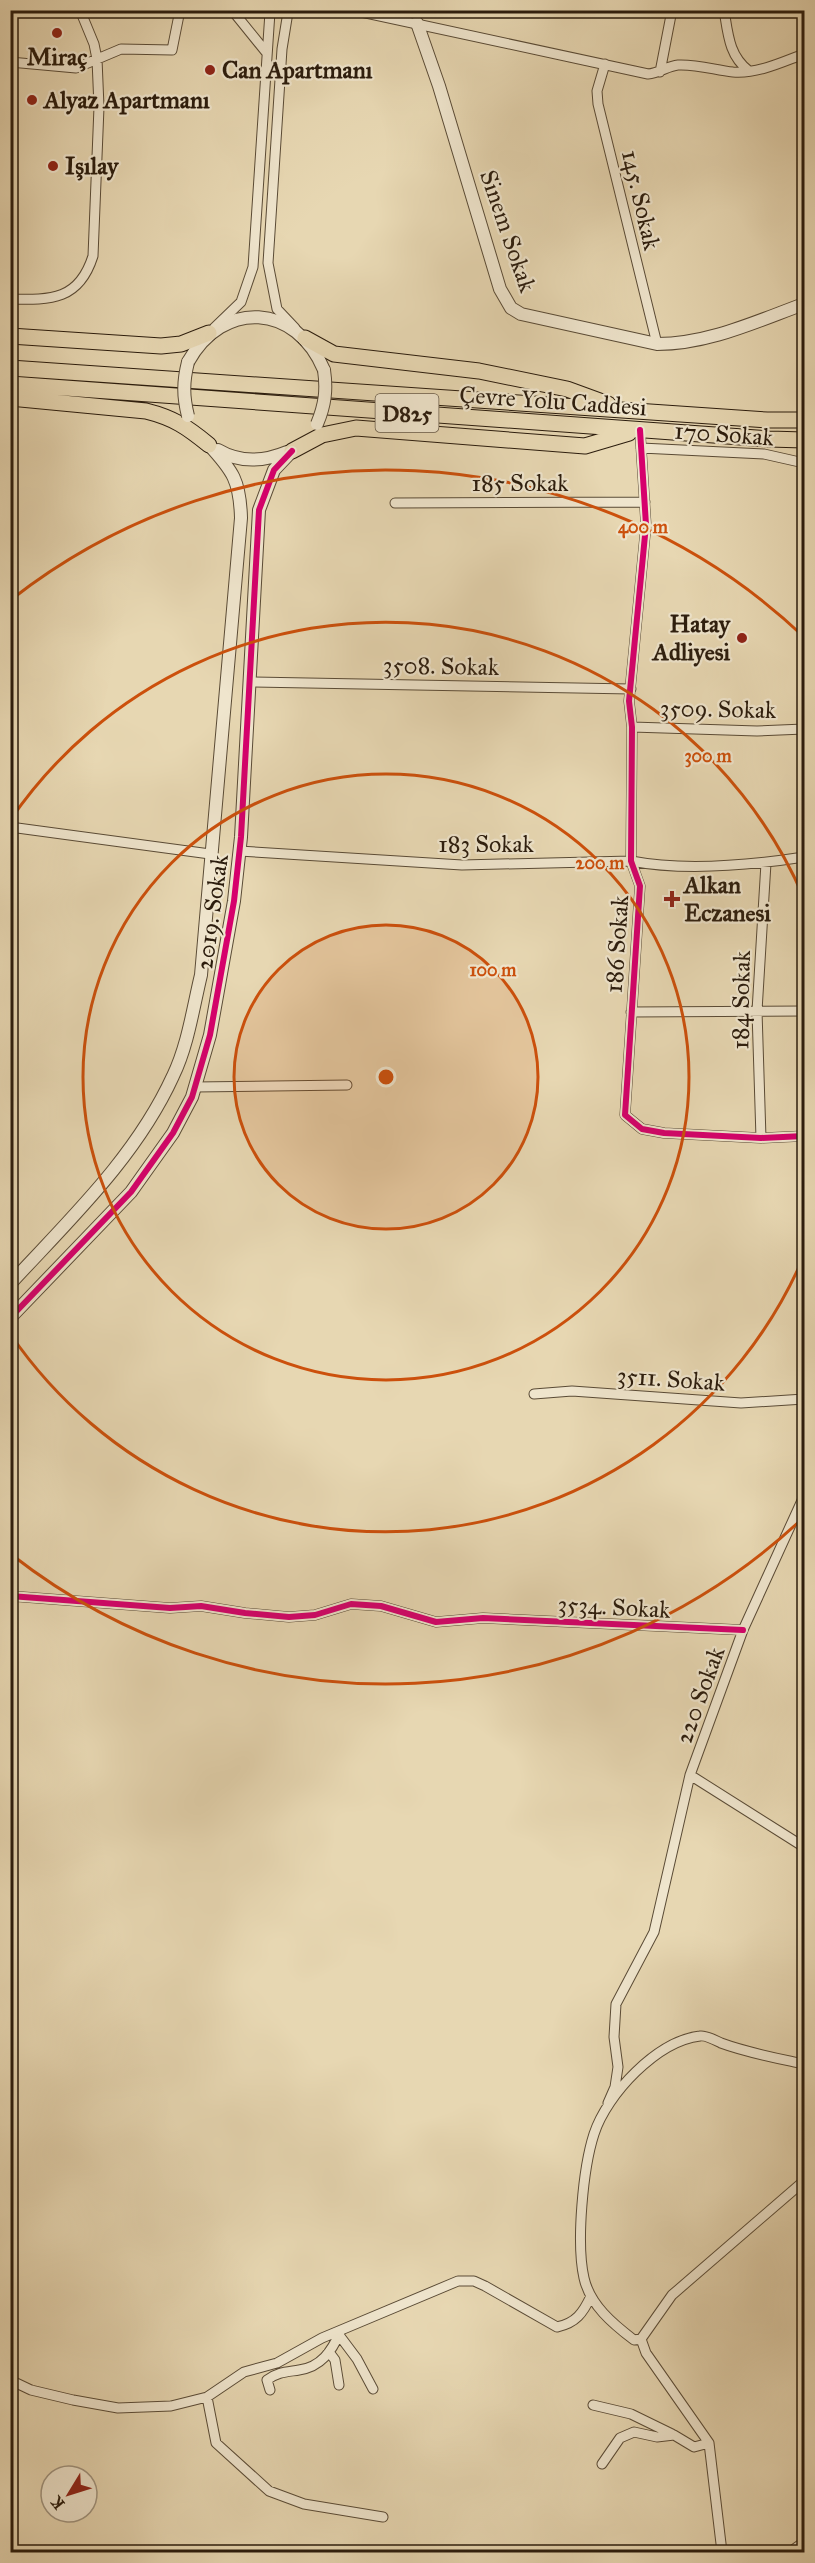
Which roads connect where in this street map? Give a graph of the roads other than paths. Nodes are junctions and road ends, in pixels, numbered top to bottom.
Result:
1 (80, 10) edge
2 (180, 10) edge
3 (232, 10) edge
4 (240, 10) edge
5 (352, 10) edge
6 (672, 10) edge
7 (724, 10) edge
8 (292, 11) edge
9 (270, 12) edge
10 (417, 23) junction
11 (266, 52) junction
12 (804, 54) edge
13 (97, 59) junction
14 (10, 62) edge
15 (605, 64) junction
16 (749, 71) junction
17 (660, 72) junction
18 (10, 299) edge
19 (804, 304) edge
20 (209, 333) junction
21 (10, 336) edge
22 (305, 338) junction
23 (657, 344) junction
24 (10, 360) edge
25 (10, 368) edge
26 (169, 379) junction
27 (10, 386) edge
28 (10, 398) edge
29 (625, 411) junction
30 (804, 420) edge
31 (640, 430) junction
32 (804, 440) edge
33 (209, 445) junction
34 (641, 448) junction
35 (292, 451) junction
36 (804, 463) edge
37 (645, 502) junction
38 (395, 503) dead end
39 (250, 682) junction
40 (631, 688) junction
41 (632, 727) junction
42 (804, 729) edge
43 (10, 827) edge
44 (239, 851) junction
45 (210, 854) junction
46 (804, 857) edge
47 (631, 861) junction
48 (766, 862) junction
49 (757, 1011) junction
50 (804, 1011) edge
51 (631, 1012) junction
52 (348, 1086) dead end
53 (195, 1087) junction
54 (804, 1136) edge
55 (762, 1138) junction
56 (10, 1284) edge
57 (10, 1318) edge
58 (534, 1394) dead end
59 (804, 1399) edge
60 (804, 1496) edge
61 (10, 1596) edge
62 (743, 1630) junction
63 (690, 1775) junction
64 (804, 1846) edge
65 (804, 2064) edge
66 (608, 2103) junction
67 (804, 2181) edge
68 (591, 2296) junction
69 (339, 2334) junction
70 (641, 2339) junction
71 (330, 2352) junction
72 (10, 2380) edge
73 (339, 2385) dead end
74 (373, 2389) dead end
75 (270, 2390) dead end
76 (207, 2397) junction
77 (593, 2405) dead end
78 (674, 2435) junction
79 (709, 2443) junction
80 (602, 2464) dead end
81 (382, 2517) dead end
82 (804, 2542) edge
83 (722, 2553) edge
84 (790, 2553) edge

1 - 13 street
2 - 13 street
3 - 11 street
4 - 9 street
5 - 10 street
6 - 17 street
7 - 16 street
8 - 9 street
8 - 22 street
9 - 11 street
10 - 15 street
10 - 23 street, Sinem Sokak
11 - 20 street
12 - 16 street
13 - 14 street
13 - 18 street
15 - 17 street
15 - 23 street, 145. Sokak
16 - 17 street
19 - 23 street
20 - 21 highway
20 - 22 street
20 - 33 street, bridge
22 - 29 highway
22 - 35 street, bridge
24 - 26 highway
25 - 26 highway, Çevre Yolu Caddesi / D825
26 - 29 highway, Çevre Yolu Caddesi / D825
27 - 31 highway, Çevre Yolu Caddesi / D825
28 - 33 highway
29 - 30 highway, Çevre Yolu Caddesi / D825
31 - 32 highway, Çevre Yolu Caddesi / D825
31 - 34 street, 186 Sokak
31 - 35 highway
33 - 35 street
33 - 45 street, 2019. Sokak
34 - 36 street, 170 Sokak
34 - 37 street, 186 Sokak
35 - 39 street, 2019. Sokak
37 - 38 street, 185 Sokak
37 - 40 street, 186 Sokak
39 - 40 street, 3508. Sokak
39 - 44 street, 2019. Sokak
40 - 41 street, 186 Sokak
41 - 42 street, 3509. Sokak
41 - 47 street, 186 Sokak
43 - 45 street
44 - 47 street, 183 Sokak
44 - 53 street, 2019. Sokak
45 - 56 street, 2019. Sokak
46 - 48 street, 183 Sokak
47 - 48 street, 183 Sokak
47 - 51 street, 186 Sokak
48 - 49 street, 184 Sokak
49 - 50 street
49 - 51 street
49 - 55 street, 184 Sokak
51 - 55 street, 186 Sokak
52 - 53 street
53 - 57 street, 2019. Sokak
54 - 55 street, 186 Sokak
58 - 59 street, 3511. Sokak
60 - 62 street, 220 Sokak
61 - 62 street, 3534. Sokak
62 - 63 street, 220 Sokak
63 - 64 street
63 - 66 street, 220 Sokak
65 - 66 street
66 - 68 street
67 - 70 street
68 - 69 street
68 - 70 street
69 - 71 street
69 - 74 street
69 - 76 street
70 - 79 street
71 - 73 street
71 - 75 street
72 - 76 street
76 - 81 street
77 - 78 street
78 - 79 street
78 - 80 street
79 - 83 street
82 - 84 street

